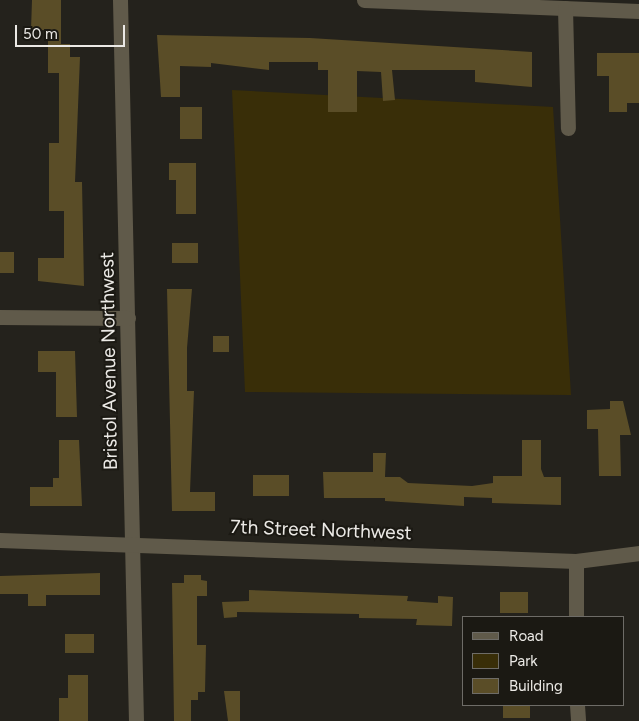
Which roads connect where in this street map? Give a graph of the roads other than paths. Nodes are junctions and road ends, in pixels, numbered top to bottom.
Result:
1 (120, 0) edge
2 (364, 0) edge
3 (565, 8) junction
4 (639, 11) edge
5 (568, 128) dead end
6 (0, 317) edge
7 (128, 318) junction
8 (0, 540) edge
9 (132, 542) junction
10 (639, 553) edge
11 (576, 561) junction
12 (576, 616) edge
13 (577, 706) edge
14 (136, 721) edge
15 (578, 721) edge

1 - 7 street, Bristol Avenue Northwest
2 - 3 street
3 - 4 street
3 - 5 street
6 - 7 street
7 - 9 street, Bristol Avenue Northwest
8 - 9 street, 7th Street Northwest
9 - 11 street, 7th Street Northwest
9 - 14 street, Bristol Avenue Northwest
10 - 11 street, 7th Street Northwest
11 - 12 street
13 - 15 street

